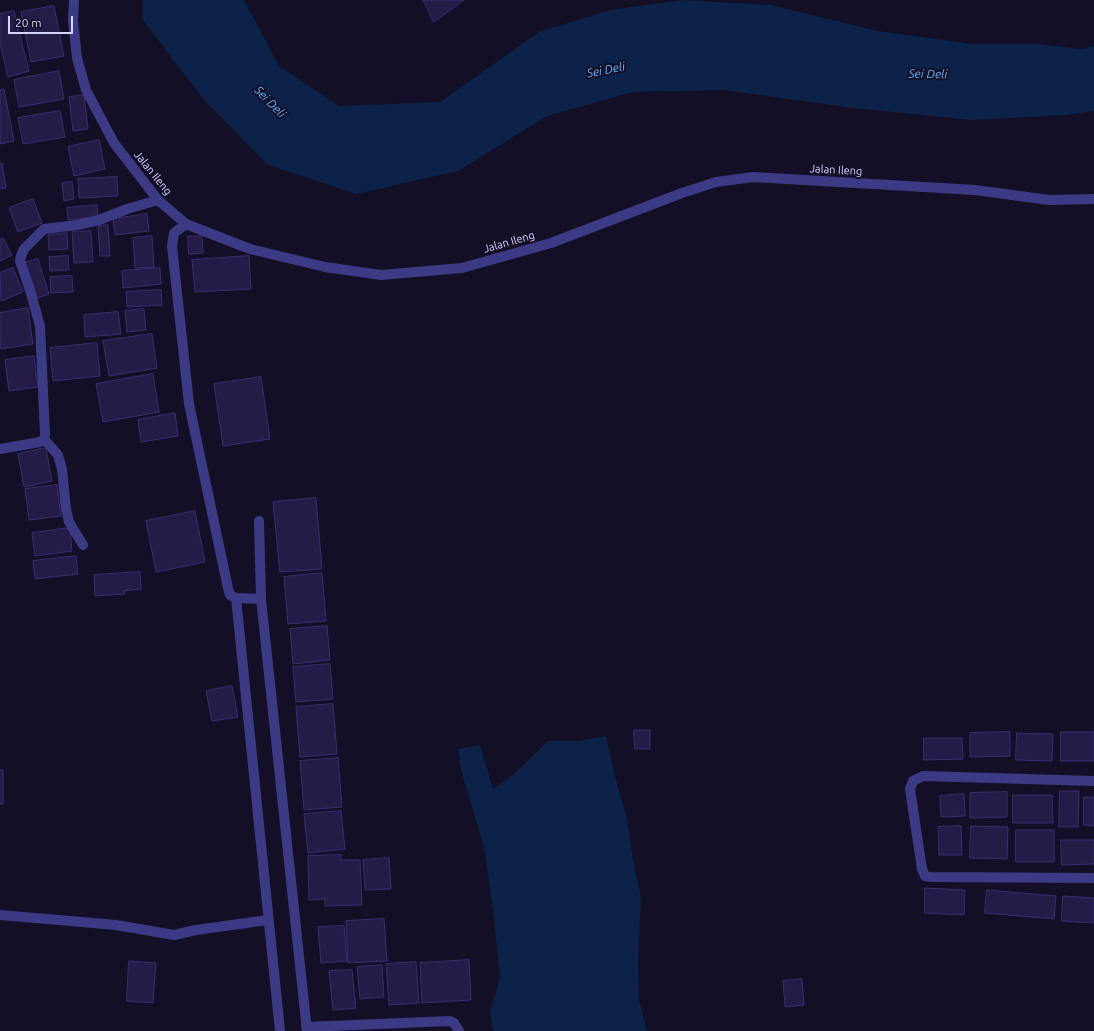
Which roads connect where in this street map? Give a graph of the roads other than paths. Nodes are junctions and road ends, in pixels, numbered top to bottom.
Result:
1 (74, 0) edge
2 (1094, 199) edge
3 (158, 200) junction
4 (186, 224) junction
5 (44, 439) junction
6 (0, 449) edge
7 (258, 521) dead end
8 (83, 545) dead end
9 (236, 598) junction
10 (262, 599) junction
11 (1094, 781) edge
12 (1094, 878) edge
13 (0, 915) edge
14 (268, 920) junction
15 (306, 1029) edge
16 (280, 1031) edge
17 (459, 1031) edge

1 - 3 street, Jalan Ileng
2 - 4 street, Jalan Ileng
3 - 4 street, Jalan Ileng
3 - 5 street
4 - 9 street
5 - 6 street
5 - 8 street
7 - 10 street
9 - 10 street
9 - 14 street
10 - 15 street
11 - 12 street
13 - 14 street
14 - 16 street
15 - 17 street

